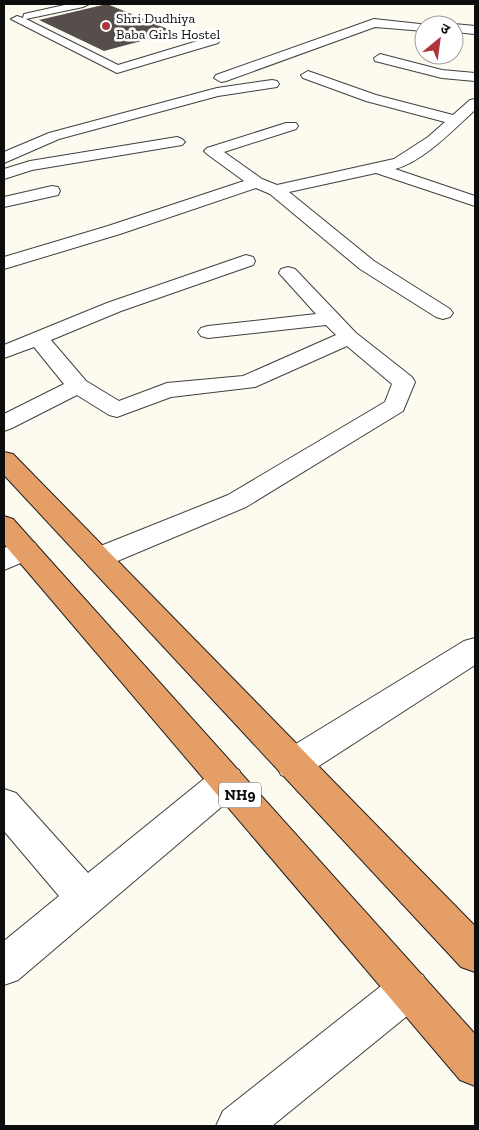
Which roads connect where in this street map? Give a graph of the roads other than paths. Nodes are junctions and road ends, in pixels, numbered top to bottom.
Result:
1 (83, 4) edge
2 (382, 11) dead end
3 (22, 15) junction
4 (4, 21) edge
5 (374, 24) junction
6 (414, 26) edge
7 (350, 33) junction
8 (368, 38) dead end
9 (214, 40) dead end
10 (380, 58) dead end
11 (461, 65) edge
12 (475, 69) edge
13 (431, 71) junction
14 (308, 75) dead end
15 (475, 77) edge
16 (414, 79) dead end
17 (205, 84) dead end
18 (272, 84) dead end
19 (388, 90) dead end
20 (371, 98) junction
21 (468, 112) edge
22 (291, 126) dead end
23 (177, 142) dead end
24 (4, 158) edge
25 (377, 168) junction
26 (4, 174) edge
27 (256, 182) junction
28 (276, 190) junction
29 (52, 191) dead end
30 (475, 201) edge
31 (4, 202) edge
32 (246, 261) dead end
33 (4, 263) edge
34 (288, 273) dead end
35 (443, 313) dead end
36 (331, 318) junction
37 (208, 332) dead end
38 (349, 337) junction
39 (38, 338) junction
40 (4, 352) edge
41 (78, 386) junction
42 (4, 423) edge
43 (4, 460) edge
44 (11, 545) edge
45 (98, 558) junction
46 (475, 650) edge
47 (293, 764) junction
48 (227, 781) junction
49 (4, 805) edge
50 (85, 898) junction
51 (475, 953) edge
52 (4, 966) edge
53 (409, 989) junction
54 (475, 1065) edge
55 (238, 1126) edge

1 - 3 street
2 - 5 street
3 - 4 street
3 - 9 street
5 - 6 street
5 - 7 street
7 - 8 street
7 - 17 street
10 - 13 street
11 - 12 street
13 - 15 street
13 - 16 street
14 - 20 street
18 - 24 street
19 - 20 street
20 - 21 street
21 - 25 street
22 - 27 street
23 - 26 street
25 - 28 street
25 - 30 street
27 - 28 street
27 - 33 street
28 - 35 street
29 - 31 street
32 - 39 street
34 - 36 street
36 - 37 street
36 - 38 street
38 - 41 street
38 - 45 street
39 - 40 street
39 - 41 street
41 - 42 street
43 - 45 highway
44 - 48 highway, NH9
45 - 47 highway
46 - 47 street
47 - 51 highway
48 - 50 street
48 - 53 highway, NH9
49 - 50 street
50 - 52 street
53 - 54 highway, NH9
53 - 55 street

